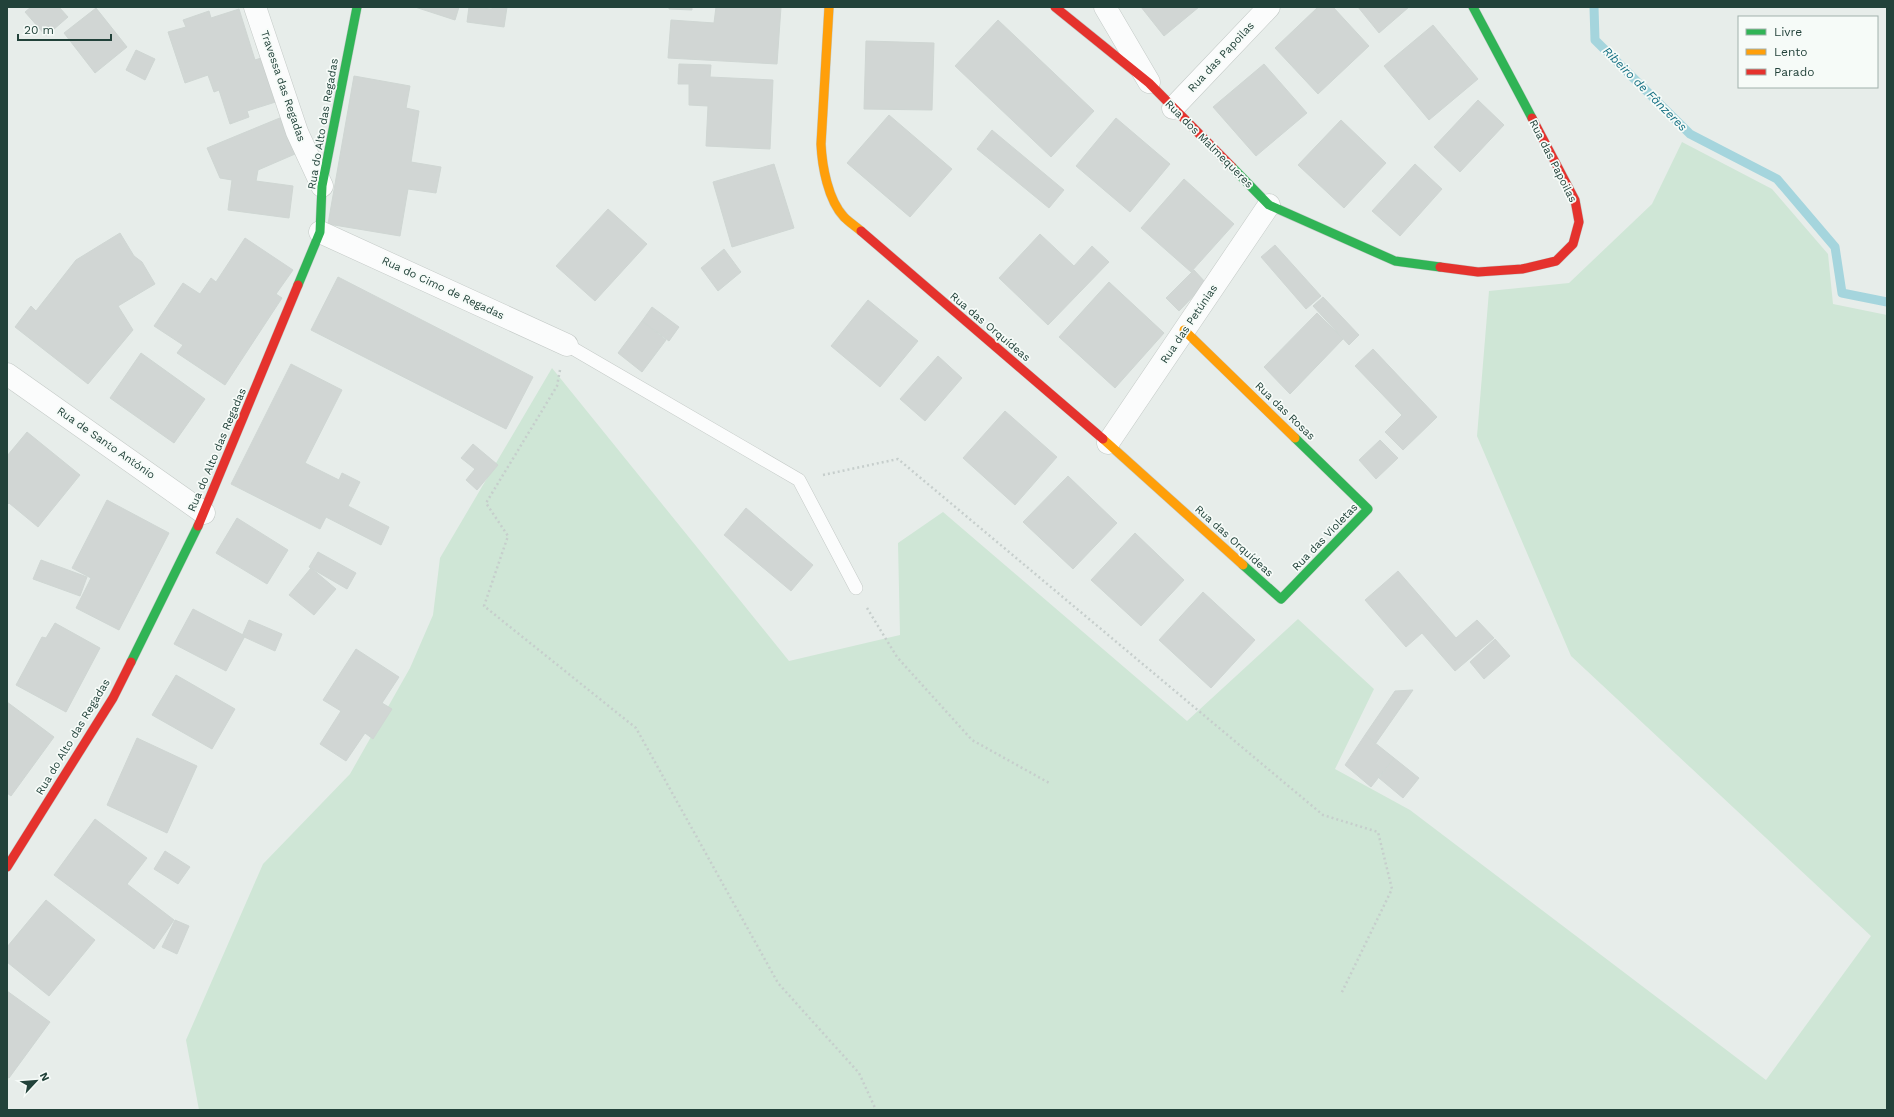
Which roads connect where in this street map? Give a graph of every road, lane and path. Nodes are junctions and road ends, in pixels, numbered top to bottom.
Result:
1 (255, 7) edge
2 (357, 7) edge
3 (829, 7) edge
4 (1055, 7) edge
5 (1106, 7) edge
6 (1269, 7) edge
7 (1479, 10) edge
8 (1149, 83) junction
9 (1173, 108) junction
10 (322, 186) junction
11 (1269, 205) junction
12 (320, 232) junction
13 (1184, 330) junction
14 (567, 345) junction
15 (7, 374) edge
16 (1108, 442) junction
17 (799, 480) junction
18 (1368, 509) joint
19 (204, 513) junction
20 (856, 588) joint
21 (1281, 599) joint
22 (1051, 784) dead end
23 (7, 867) edge
24 (1341, 994) dead end
25 (876, 1110) edge

1 - 10 street, Travessa das Regadas
2 - 10 street, Rua do Alto das Regadas
3 - 16 street, Rua das Orquídeas
4 - 8 street, Rua dos Malmequeres
5 - 8 street, Rua dos Malmequeres
6 - 9 street, Rua das Papoilas
7 - 11 street, Rua das Papoilas
8 - 9 street, Rua dos Malmequeres
9 - 11 street, Rua dos Malmequeres
10 - 12 street, Rua do Alto das Regadas
11 - 13 street, Rua das Petúnias
12 - 14 street, Rua do Cimo de Regadas
12 - 19 street, Rua do Alto das Regadas
13 - 16 street, Rua das Petúnias
13 - 18 street, Rua das Rosas
14 - 17 lane
14 - 25 path
15 - 19 street, Rua de Santo António
16 - 21 street, Rua das Orquídeas
17 - 20 lane
17 - 24 path
18 - 21 street, Rua das Violetas
19 - 23 street, Rua do Alto das Regadas
20 - 22 path

